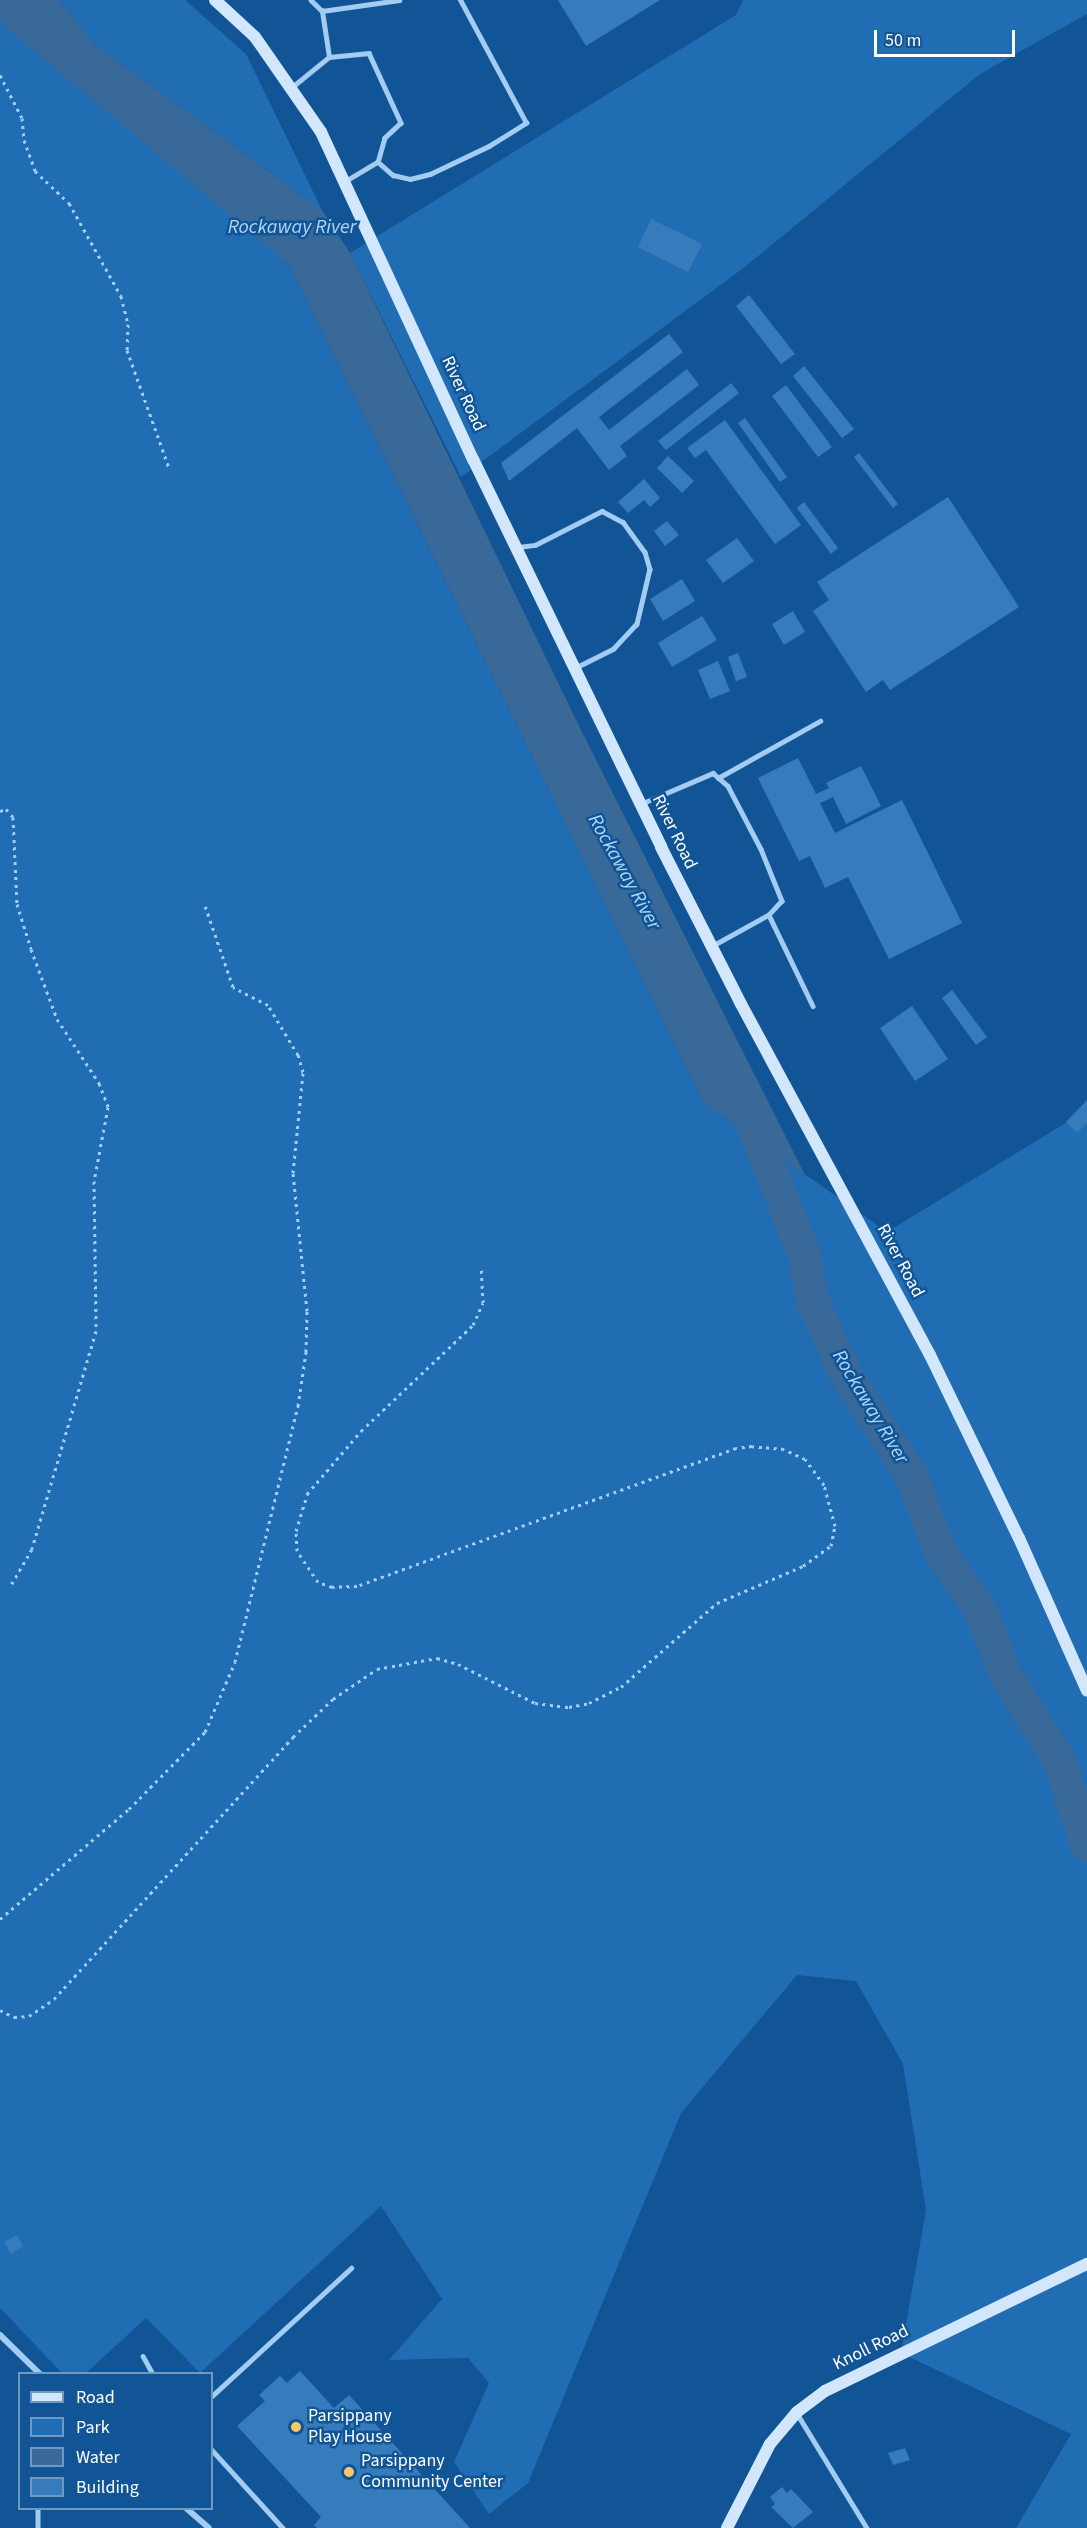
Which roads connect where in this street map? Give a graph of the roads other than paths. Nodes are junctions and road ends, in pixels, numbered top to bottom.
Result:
1 (215, 0) edge
2 (311, 0) edge
3 (399, 0) edge
4 (460, 0) edge
5 (322, 11) junction
6 (329, 57) junction
7 (292, 87) junction
8 (378, 162) junction
9 (345, 182) junction
10 (516, 547) junction
11 (575, 669) junction
12 (820, 721) dead end
13 (718, 778) junction
14 (640, 804) junction
15 (769, 915) junction
16 (711, 947) junction
17 (813, 1006) dead end
18 (1087, 1691) edge
19 (1087, 2264) edge
20 (351, 2268) dead end
21 (0, 2335) edge
22 (143, 2356) dead end
23 (39, 2372) edge
24 (152, 2372) edge
25 (213, 2395) edge
26 (797, 2412) junction
27 (213, 2452) edge
28 (38, 2510) edge
29 (188, 2510) edge
30 (38, 2528) edge
31 (208, 2528) edge
32 (283, 2528) edge
33 (726, 2528) edge
34 (867, 2528) edge

1 - 7 street, River Road
2 - 5 lane
3 - 5 lane
4 - 8 lane
5 - 6 lane
6 - 7 lane
6 - 8 lane
7 - 9 street, River Road
8 - 9 lane
9 - 10 street, River Road
10 - 11 street, River Road
10 - 11 lane
11 - 14 street, River Road
12 - 13 lane
13 - 14 lane
13 - 15 lane
14 - 16 street, River Road
15 - 16 lane
15 - 17 lane
16 - 18 street, River Road
19 - 26 street, Knoll Road
20 - 25 lane
21 - 23 street
22 - 24 lane
26 - 33 street, Knoll Road
26 - 34 lane
27 - 32 lane
28 - 30 lane
29 - 31 street

